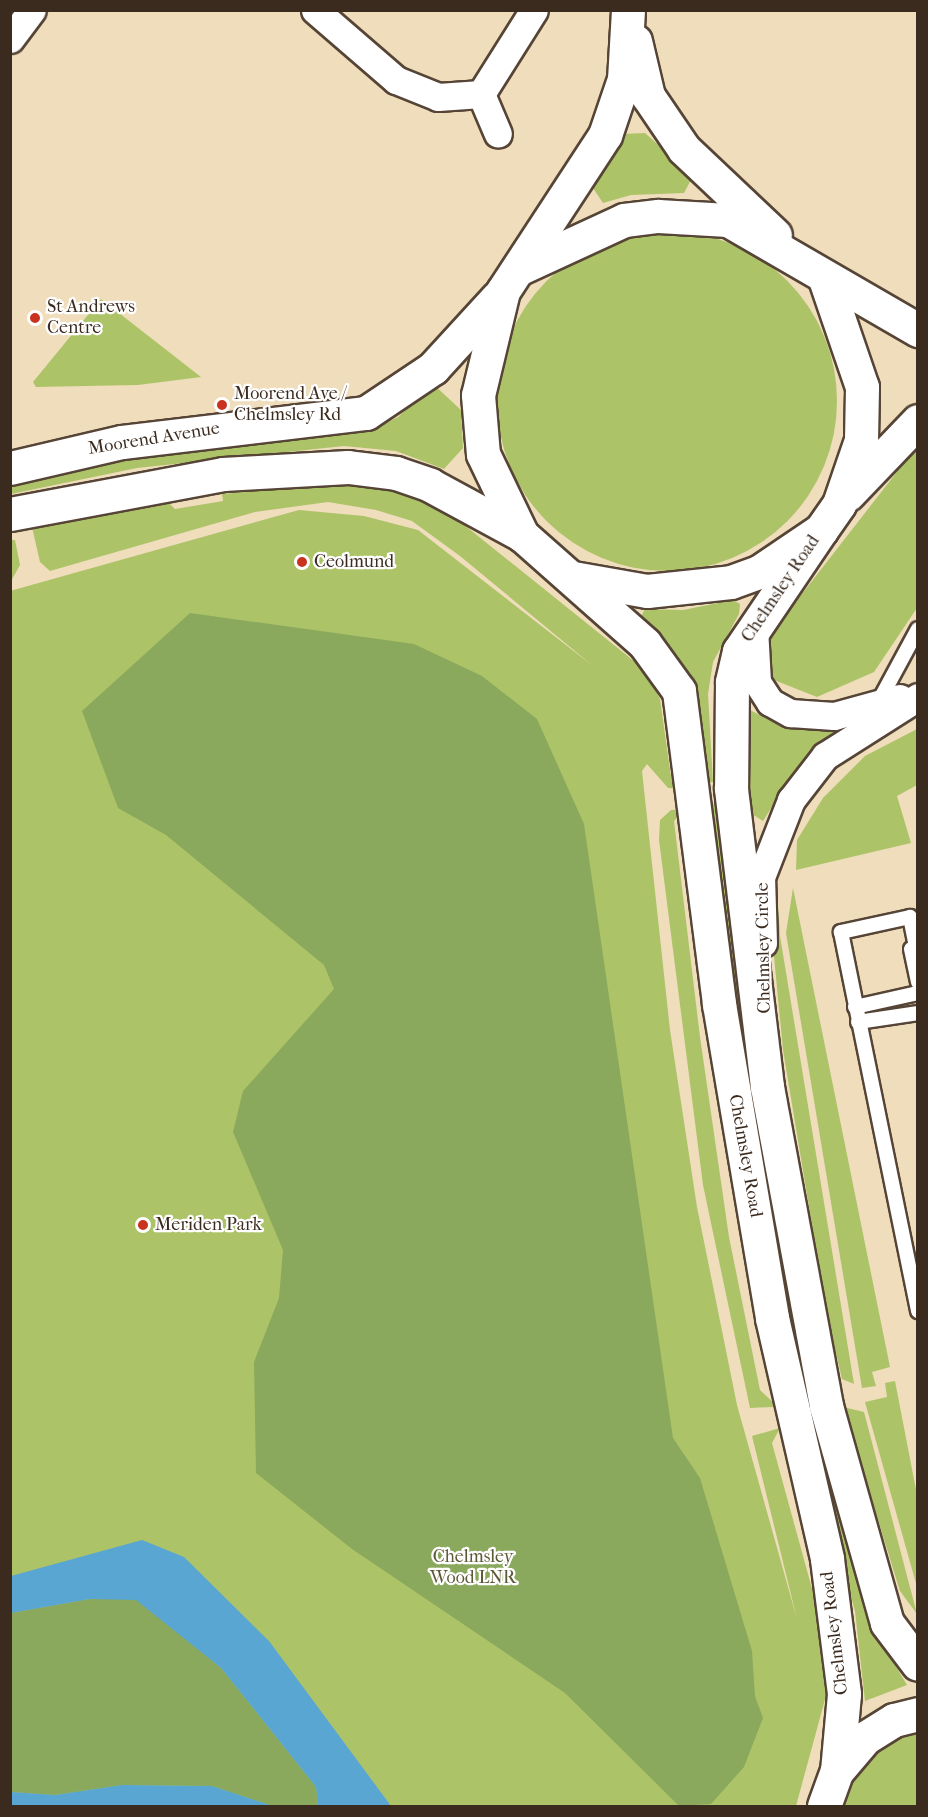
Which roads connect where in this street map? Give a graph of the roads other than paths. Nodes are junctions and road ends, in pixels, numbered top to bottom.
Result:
1 (32, 10) edge
2 (315, 10) edge
3 (534, 10) edge
4 (628, 10) edge
5 (10, 39) edge
6 (481, 94) junction
7 (498, 134) dead end
8 (797, 259) junction
9 (825, 279) junction
10 (510, 280) junction
11 (918, 330) edge
12 (918, 421) edge
13 (10, 468) edge
14 (10, 514) edge
15 (830, 517) junction
16 (522, 536) junction
17 (573, 578) junction
18 (755, 621) junction
19 (918, 629) edge
20 (918, 696) edge
21 (877, 705) junction
22 (918, 957) edge
23 (918, 968) edge
24 (918, 982) edge
25 (918, 995) edge
26 (918, 1015) edge
27 (858, 1016) junction
28 (767, 1087) junction
29 (918, 1247) edge
30 (918, 1311) edge
31 (918, 1664) edge
32 (918, 1714) edge
33 (837, 1771) junction
34 (824, 1806) edge

1 - 5 street
2 - 6 street
3 - 6 street
4 - 8 street
4 - 10 street
6 - 7 street
8 - 9 street
8 - 10 street
9 - 11 street
9 - 15 street
10 - 13 street, Moorend Avenue
10 - 16 street
12 - 15 street
14 - 16 street
15 - 17 street
15 - 18 street, Chelmsley Road
16 - 17 street, Chelmsley Road
17 - 33 street, Chelmsley Road
18 - 21 street, Chelmsley Circle
18 - 28 street, Chelmsley Road
19 - 21 lane
20 - 21 street, Chelmsley Circle
20 - 28 street, Chelmsley Circle
22 - 27 lane
23 - 27 lane
24 - 29 lane
25 - 27 lane
26 - 27 lane
27 - 29 lane
27 - 30 lane
28 - 31 street, Chelmsley Road
32 - 33 street
33 - 34 street

